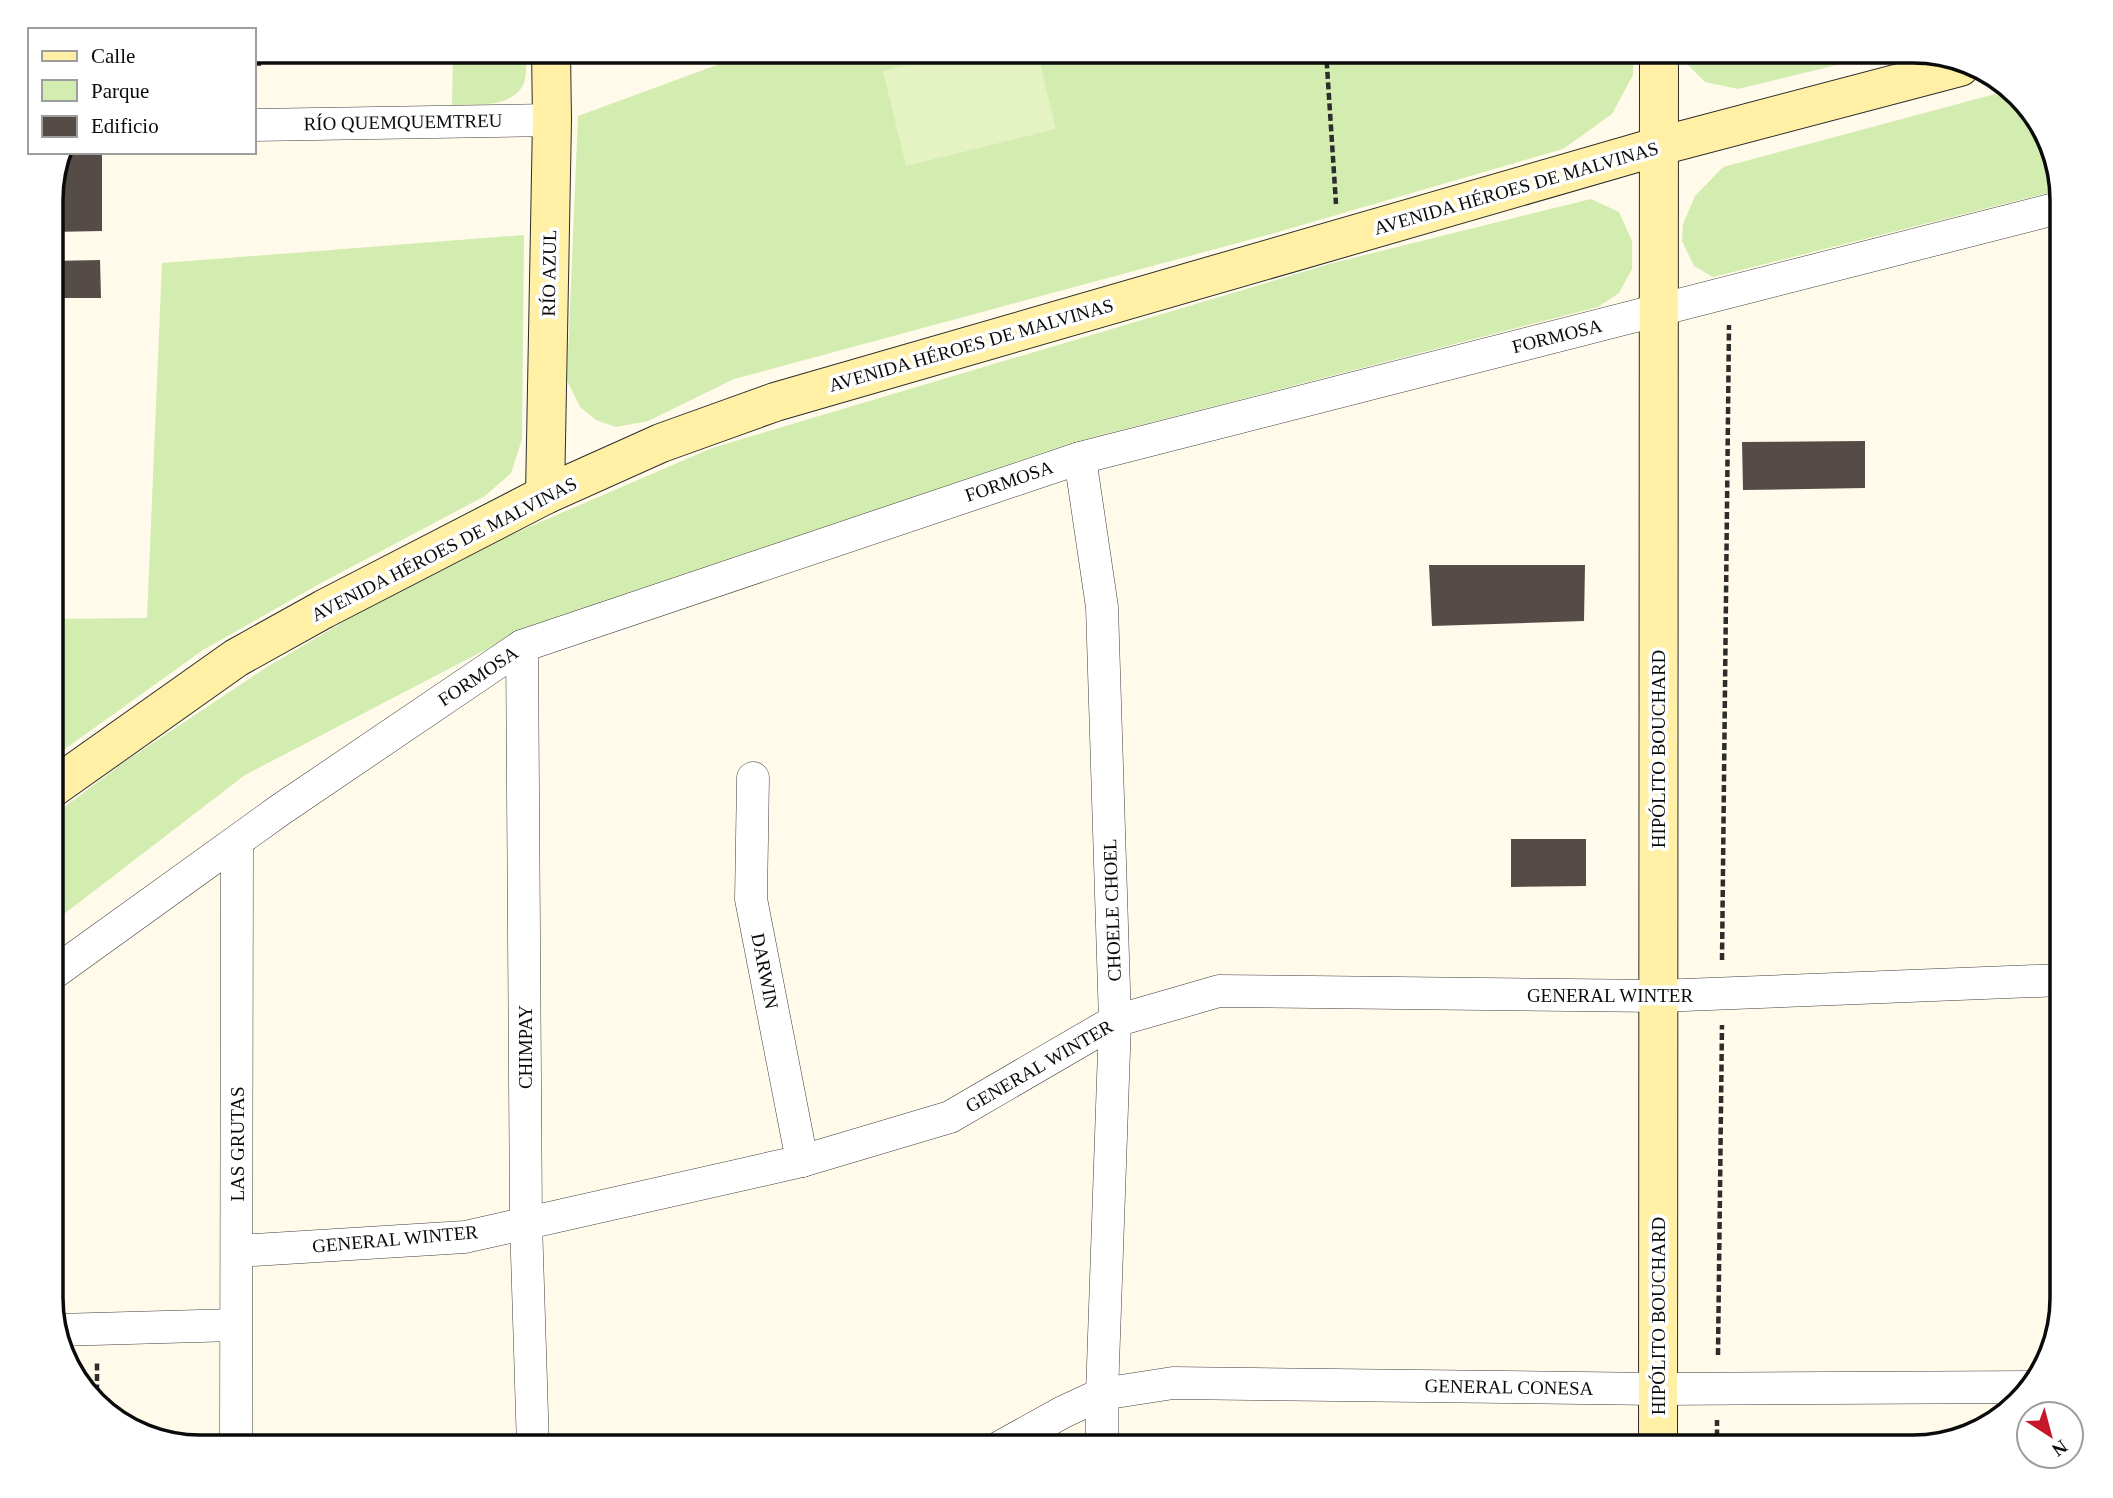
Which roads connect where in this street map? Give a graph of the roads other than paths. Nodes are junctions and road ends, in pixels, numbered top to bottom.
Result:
1 (551, 63) edge
2 (1659, 63) edge
3 (1953, 69) edge
4 (552, 120) junction
5 (256, 125) edge
6 (1660, 146) junction
7 (2050, 210) edge
8 (1659, 310) junction
9 (1080, 457) junction
10 (545, 495) junction
11 (522, 646) junction
12 (753, 778) dead end
13 (63, 781) edge
14 (237, 842) junction
15 (63, 966) edge
16 (2050, 981) edge
17 (1658, 996) junction
18 (1115, 1021) junction
19 (802, 1161) junction
20 (526, 1222) junction
21 (237, 1251) junction
22 (235, 1325) junction
23 (67, 1331) edge
24 (2017, 1387) edge
25 (1658, 1389) junction
26 (1101, 1394) junction
27 (236, 1435) edge
28 (533, 1435) edge
29 (1022, 1435) edge
30 (1102, 1435) edge
31 (1658, 1435) edge

1 - 4 main road, RÍO AZUL
2 - 6 main road, HIPÓLITO BOUCHARD
3 - 6 main road, AVENIDA HÉROES DE MALVINAS
4 - 5 street, RÍO QUEMQUEMTREU
4 - 10 main road, RÍO AZUL
6 - 8 main road, HIPÓLITO BOUCHARD
6 - 10 main road, AVENIDA HÉROES DE MALVINAS
7 - 8 street, FORMOSA
8 - 9 street, FORMOSA
8 - 17 main road, HIPÓLITO BOUCHARD
9 - 11 street, FORMOSA
9 - 18 street, CHOELE CHOEL
10 - 13 main road, AVENIDA HÉROES DE MALVINAS
11 - 14 street, FORMOSA
11 - 20 street, CHIMPAY
12 - 19 street, DARWIN
14 - 15 street, FORMOSA
14 - 21 street, LAS GRUTAS
16 - 17 street, GENERAL WINTER
17 - 18 street, GENERAL WINTER
17 - 25 main road, HIPÓLITO BOUCHARD
18 - 19 street, GENERAL WINTER
18 - 26 street, CHOELE CHOEL
19 - 20 street, GENERAL WINTER
20 - 21 street, GENERAL WINTER
20 - 28 street, CHIMPAY
21 - 22 street, LAS GRUTAS
22 - 23 street
22 - 27 street, LAS GRUTAS
24 - 25 street, GENERAL CONESA
25 - 26 street, GENERAL CONESA
25 - 31 main road, HIPÓLITO BOUCHARD
26 - 29 street, GENERAL CONESA
26 - 30 street, CHOELE CHOEL

